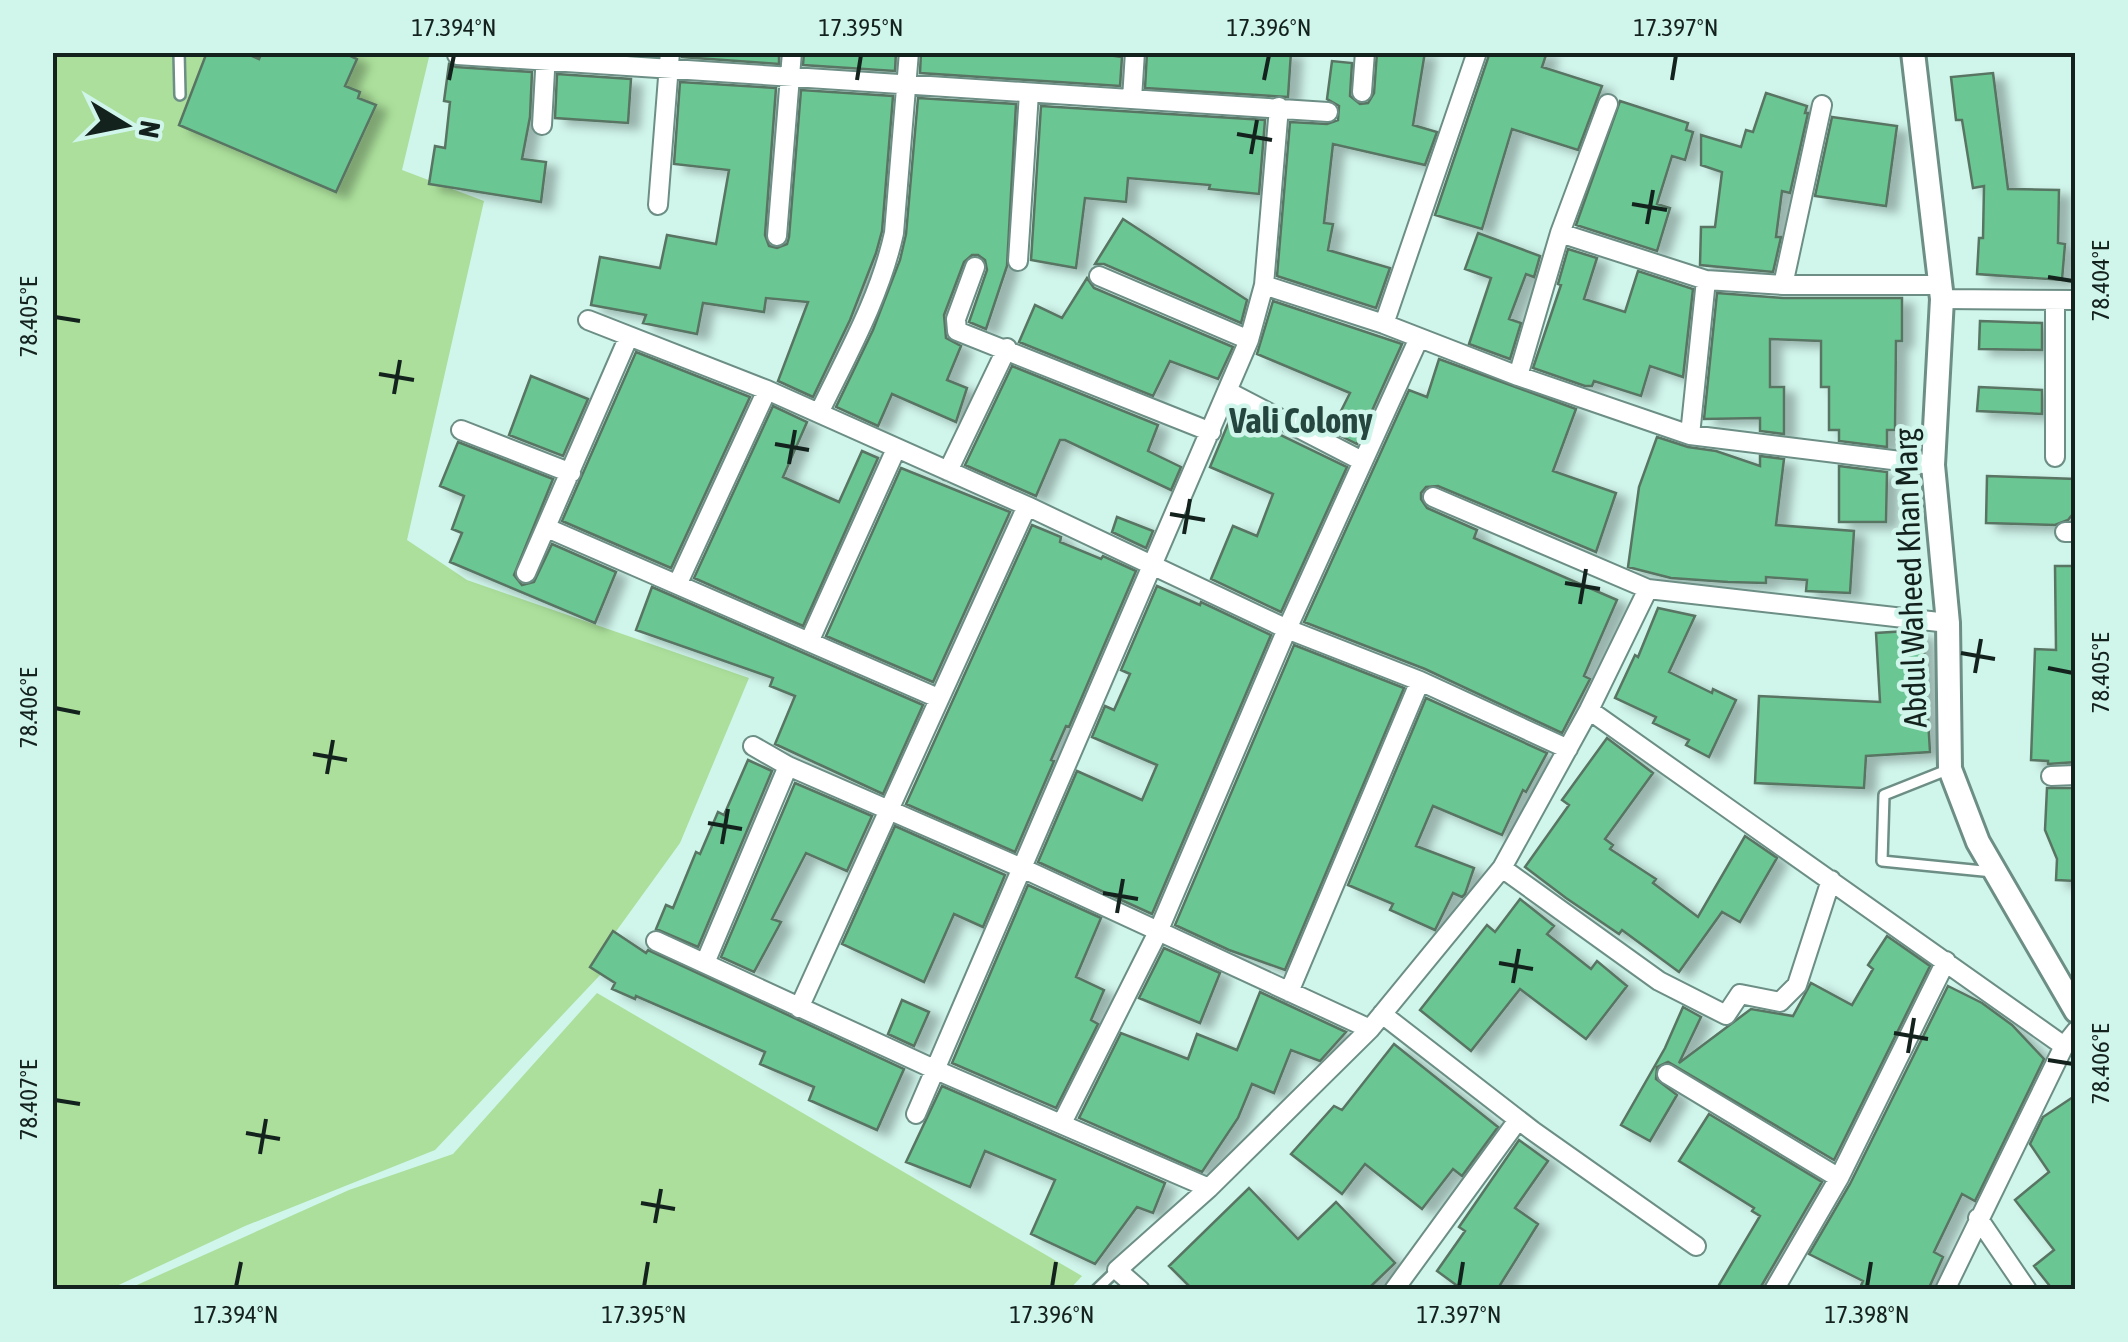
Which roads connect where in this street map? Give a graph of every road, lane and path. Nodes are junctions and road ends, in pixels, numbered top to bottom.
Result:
1 (179, 52) edge
2 (792, 52) edge
3 (909, 52) edge
4 (1135, 52) edge
5 (1365, 52) edge
6 (1477, 52) edge
7 (1912, 52) edge
8 (457, 55) dead end
9 (546, 57) edge
10 (670, 61) edge
11 (790, 78) junction
12 (906, 85) junction
13 (1362, 92) dead end
14 (1029, 93) junction
15 (180, 95) dead end
16 (1132, 99) junction
17 (1608, 104) dead end
18 (1822, 105) dead end
19 (1279, 107) junction
20 (1328, 112) dead end
21 (542, 125) dead end
22 (658, 205) dead end
23 (1560, 233) junction
24 (778, 236) dead end
25 (1018, 261) dead end
26 (975, 267) dead end
27 (1098, 276) dead end
28 (1706, 280) junction
29 (1264, 285) junction
30 (1783, 286) junction
31 (1941, 292) junction
32 (2055, 300) junction
33 (2076, 300) edge
34 (588, 320) dead end
35 (1384, 324) junction
36 (630, 336) junction
37 (1420, 338) junction
38 (1249, 340) junction
39 (1007, 348) junction
40 (1518, 376) junction
41 (768, 390) junction
42 (1228, 391) junction
43 (819, 413) junction
44 (461, 430) dead end
45 (1211, 432) junction
46 (1690, 436) junction
47 (896, 449) junction
48 (2055, 457) dead end
49 (1362, 461) junction
50 (1932, 465) junction
51 (948, 471) junction
52 (571, 472) junction
53 (1433, 496) dead end
54 (1027, 506) junction
55 (548, 528) junction
56 (1152, 565) junction
57 (526, 573) dead end
58 (678, 583) junction
59 (1648, 589) junction
60 (1948, 622) junction
61 (1286, 629) junction
62 (809, 642) junction
63 (1420, 680) junction
64 (938, 698) junction
65 (1589, 710) junction
66 (753, 746) dead end
67 (1568, 749) junction
68 (788, 766) junction
69 (1950, 769) junction
70 (2076, 775) edge
71 (2052, 776) dead end
72 (888, 809) junction
73 (1502, 868) junction
74 (1024, 869) junction
75 (1996, 872) junction
76 (1831, 880) junction
77 (1158, 932) junction
78 (656, 941) dead end
79 (1946, 961) junction
80 (706, 963) junction
81 (1289, 992) junction
82 (2072, 998) edge
83 (798, 1008) junction
84 (1382, 1014) junction
85 (1370, 1030) junction
86 (2076, 1031) edge
87 (2064, 1046) junction
88 (936, 1070) junction
89 (1667, 1074) dead end
90 (916, 1114) dead end
91 (1518, 1120) junction
92 (1062, 1124) junction
93 (1839, 1178) junction
94 (1209, 1188) junction
95 (1978, 1218) junction
96 (1696, 1246) dead end
97 (1117, 1270) junction
98 (1096, 1290) edge
99 (1140, 1290) edge
100 (1394, 1290) edge
101 (1774, 1290) edge
102 (1946, 1290) edge
103 (2028, 1290) edge

1 - 15 lane
2 - 11 street
3 - 12 street
4 - 16 street
5 - 13 street
6 - 35 street
7 - 31 street, Abdul Waheed Khan Marg
8 - 9 street
9 - 10 street
9 - 21 street
10 - 11 street
10 - 22 street
11 - 12 street
11 - 24 street
12 - 14 street
12 - 43 street
14 - 16 street
14 - 25 street
16 - 19 street
17 - 23 street
18 - 30 street
19 - 20 street
19 - 29 street
23 - 28 street
23 - 40 street
26 - 39 street
27 - 38 street
28 - 30 street
28 - 46 street
29 - 35 street
29 - 38 street
30 - 31 street
31 - 32 street
31 - 50 street, Abdul Waheed Khan Marg
32 - 33 street
32 - 48 street
34 - 36 street
35 - 37 street
36 - 41 street
36 - 52 street
37 - 40 street
37 - 49 street
38 - 42 street
39 - 45 street
39 - 51 street
40 - 46 street
41 - 43 street
41 - 58 street
42 - 45 street
42 - 49 street
43 - 47 street
44 - 52 street
45 - 56 street
46 - 50 street
47 - 51 street
47 - 62 street
49 - 61 street
50 - 60 street, Abdul Waheed Khan Marg
51 - 54 street
52 - 55 street
53 - 59 street
54 - 56 street
54 - 64 street
55 - 57 street
55 - 58 street
56 - 61 street
56 - 74 street
58 - 62 street
59 - 60 street
59 - 65 street
60 - 69 street, Abdul Waheed Khan Marg
61 - 63 street
61 - 77 street
62 - 64 street
63 - 67 street
63 - 81 street
64 - 72 street
65 - 67 street
65 - 76 street
66 - 68 street
67 - 73 street
68 - 72 street
68 - 80 street
69 - 75 street, Abdul Waheed Khan Marg
69 - 75 lane
70 - 71 street
72 - 74 street
72 - 83 street
73 - 76 street
73 - 84 street
74 - 77 street
74 - 88 street
75 - 82 street, Abdul Waheed Khan Marg
76 - 79 street
77 - 81 street
77 - 92 street
78 - 80 street
79 - 87 street
79 - 93 street
80 - 83 street
81 - 85 street
83 - 88 street
84 - 85 street
84 - 91 street
85 - 94 street
86 - 87 street
87 - 95 street
88 - 90 street
88 - 92 street
89 - 93 street
91 - 96 street
91 - 100 street
92 - 94 street
93 - 101 street
94 - 97 street
95 - 102 street
95 - 103 street
97 - 98 lane
97 - 99 street

